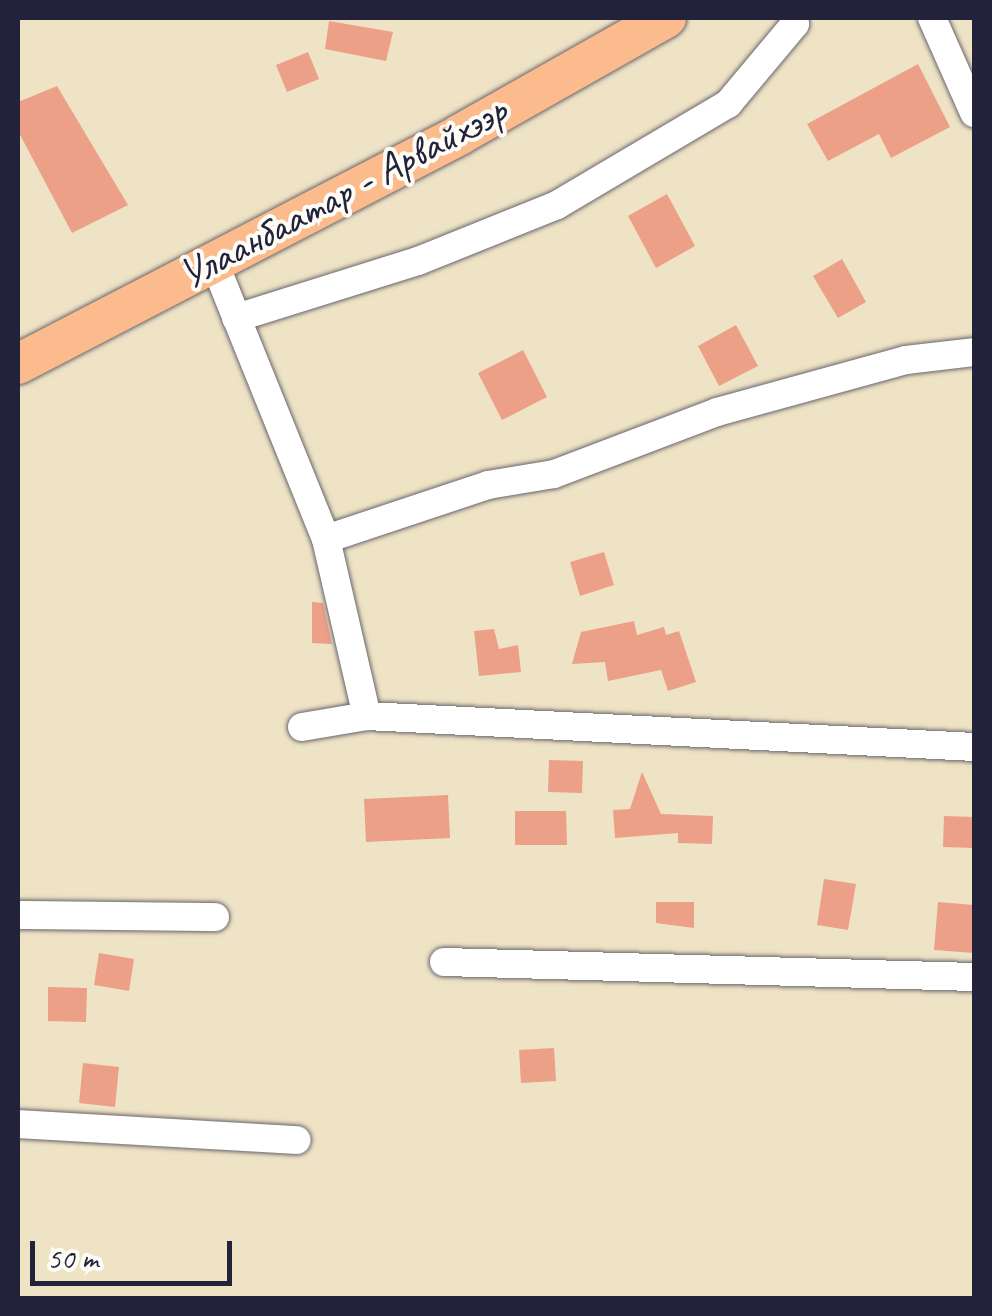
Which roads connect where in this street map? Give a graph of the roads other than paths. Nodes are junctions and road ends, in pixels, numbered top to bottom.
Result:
1 (666, 18) edge
2 (794, 18) edge
3 (932, 18) edge
4 (974, 112) edge
5 (214, 262) junction
6 (236, 318) junction
7 (974, 352) edge
8 (18, 364) edge
9 (326, 539) junction
10 (367, 716) junction
11 (302, 727) dead end
12 (974, 747) edge
13 (18, 915) edge
14 (215, 918) dead end
15 (444, 962) dead end
16 (974, 977) edge
17 (18, 1124) edge
18 (298, 1140) dead end

1 - 5 highway, Улаанбаатар - Арвайхээр
2 - 6 street
3 - 4 street
5 - 6 street
5 - 8 highway, Улаанбаатар - Арвайхээр
6 - 9 street
7 - 9 street
9 - 10 street
10 - 11 street
10 - 12 street
13 - 14 street
15 - 16 street
17 - 18 street

